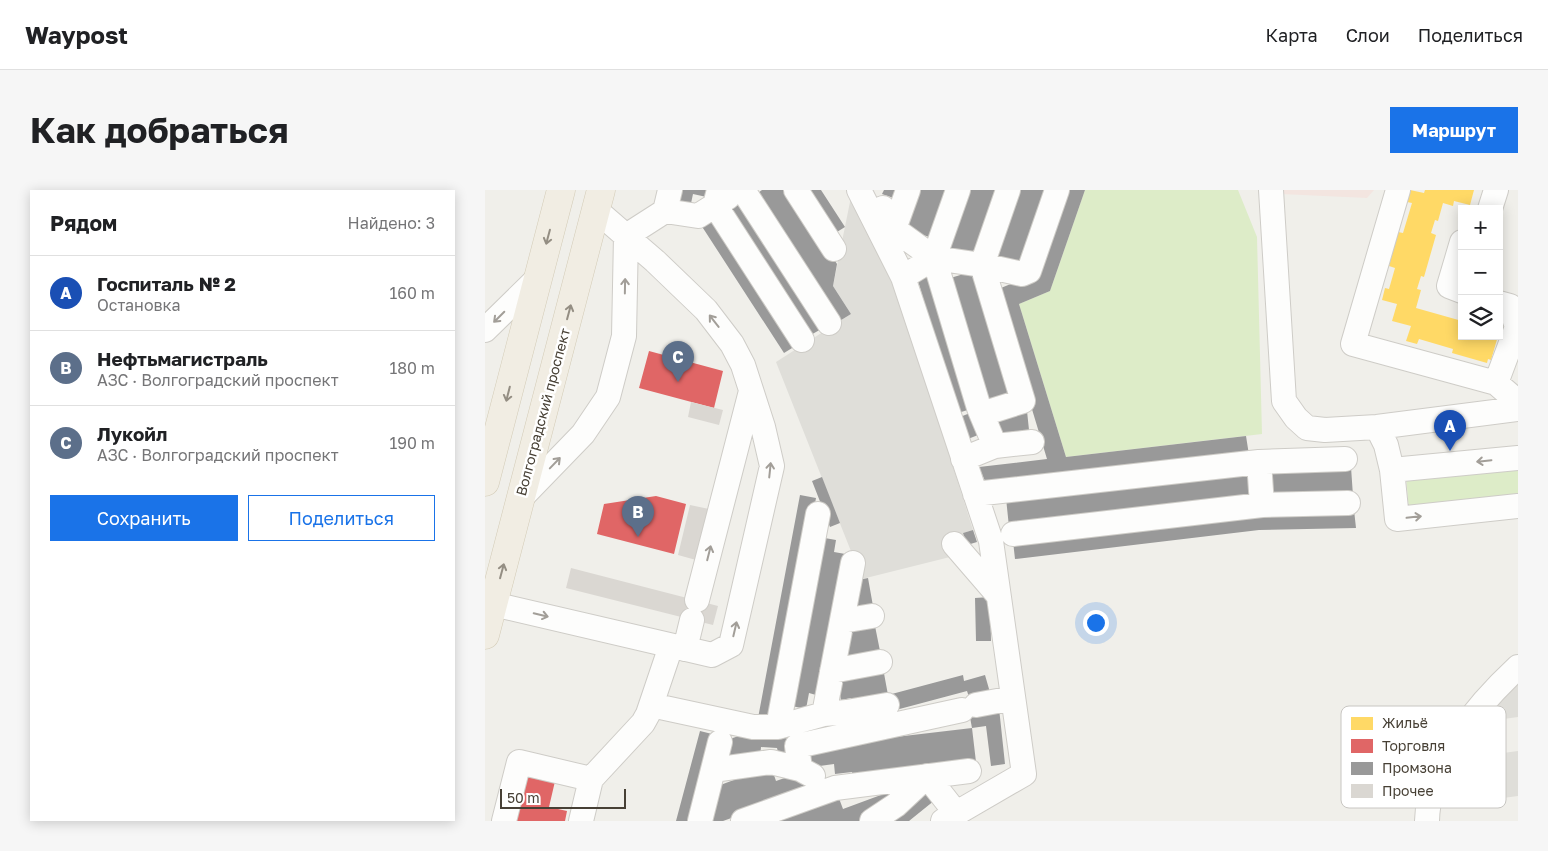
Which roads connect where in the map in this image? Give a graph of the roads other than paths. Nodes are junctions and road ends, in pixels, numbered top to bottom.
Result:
1 (561, 190) edge
2 (741, 190) edge
3 (796, 190) edge
4 (859, 190) edge
5 (877, 190) edge
6 (908, 190) edge
7 (958, 190) edge
8 (1008, 190) edge
9 (1057, 190) edge
10 (1271, 190) edge
11 (1397, 190) edge
12 (1496, 190) edge
13 (717, 198) edge
14 (598, 200) edge
15 (667, 200) edge
16 (1491, 205) edge
17 (894, 229) junction
18 (626, 236) junction
19 (834, 249) dead end
20 (1458, 256) edge
21 (934, 258) junction
22 (982, 265) junction
23 (903, 276) junction
24 (538, 278) junction
25 (1458, 289) edge
26 (1503, 304) edge
27 (829, 322) dead end
28 (485, 330) edge
29 (803, 340) dead end
30 (1496, 383) junction
31 (751, 390) junction
32 (1518, 402) edge
33 (1518, 409) edge
34 (982, 414) junction
35 (1377, 427) junction
36 (1032, 442) dead end
37 (995, 446) junction
38 (1518, 458) edge
39 (963, 459) junction
40 (1345, 459) dead end
41 (1259, 462) junction
42 (1392, 470) junction
43 (485, 482) edge
44 (975, 494) junction
45 (521, 498) junction
46 (1348, 503) dead end
47 (1263, 505) junction
48 (1518, 506) edge
49 (818, 514) dead end
50 (1013, 534) dead end
51 (954, 544) dead end
52 (853, 563) dead end
53 (998, 595) junction
54 (493, 604) junction
55 (872, 616) dead end
56 (842, 621) junction
57 (485, 635) edge
58 (678, 647) junction
59 (880, 662) dead end
60 (1518, 667) edge
61 (832, 671) junction
62 (1013, 698) junction
63 (651, 705) junction
64 (887, 705) dead end
65 (1480, 706) edge
66 (824, 714) junction
67 (778, 727) junction
68 (720, 742) dead end
69 (800, 769) junction
70 (713, 770) junction
71 (969, 771) dead end
72 (927, 776) junction
73 (591, 778) junction
74 (835, 788) junction
75 (1427, 808) edge
76 (949, 817) edge
77 (504, 821) edge
78 (581, 821) edge
79 (699, 821) edge
80 (743, 821) edge
81 (872, 821) edge
82 (1427, 821) edge

1 -> 24 main road
2 - 13 lane
2 - 27 lane
3 - 19 lane
4 - 23 lane
5 - 17 lane
6 - 17 lane
7 - 21 lane
8 - 22 lane
9 - 22 lane
10 - 35 lane
11 - 30 lane
12 - 16 lane
13 - 15 lane
13 - 29 lane
14 - 18 lane
45 -> 14 main road, Волгоградский проспект
15 - 18 lane
17 - 21 lane
31 -> 18 lane
45 -> 18 lane
20 - 25 lane
21 - 22 lane
21 - 23 lane
21 - 34 lane
22 - 34 lane
23 - 39 lane
24 -> 28 lane
24 -> 43 main road
26 - 30 lane
30 - 32 lane
58 -> 31 lane
58 -> 31 lane
33 - 35 lane
34 - 37 lane
35 - 42 lane
36 - 37 lane
37 - 39 lane
38 -> 42 lane
39 - 44 lane
40 - 41 lane
41 - 44 lane
41 - 47 lane
42 -> 48 lane
44 - 53 lane
54 -> 45 main road, Волгоградский проспект
46 - 47 lane
47 - 50 lane
49 - 67 lane
51 - 53 lane
52 - 56 lane
53 - 62 lane
54 - 57 main road, Волгоградский проспект
54 -> 58 lane
55 - 56 lane
56 - 61 lane
58 - 63 lane
59 - 61 lane
60 - 65 lane
61 - 66 lane
62 - 69 lane
62 - 76 lane
63 - 67 lane
63 - 73 lane
64 - 66 lane
66 - 67 lane
68 - 70 lane
69 - 70 lane
69 - 74 lane
70 - 79 lane
71 - 72 lane
72 - 74 lane
72 - 76 lane
72 - 81 lane
73 - 77 lane
73 - 78 lane
74 - 80 lane
75 - 82 lane

